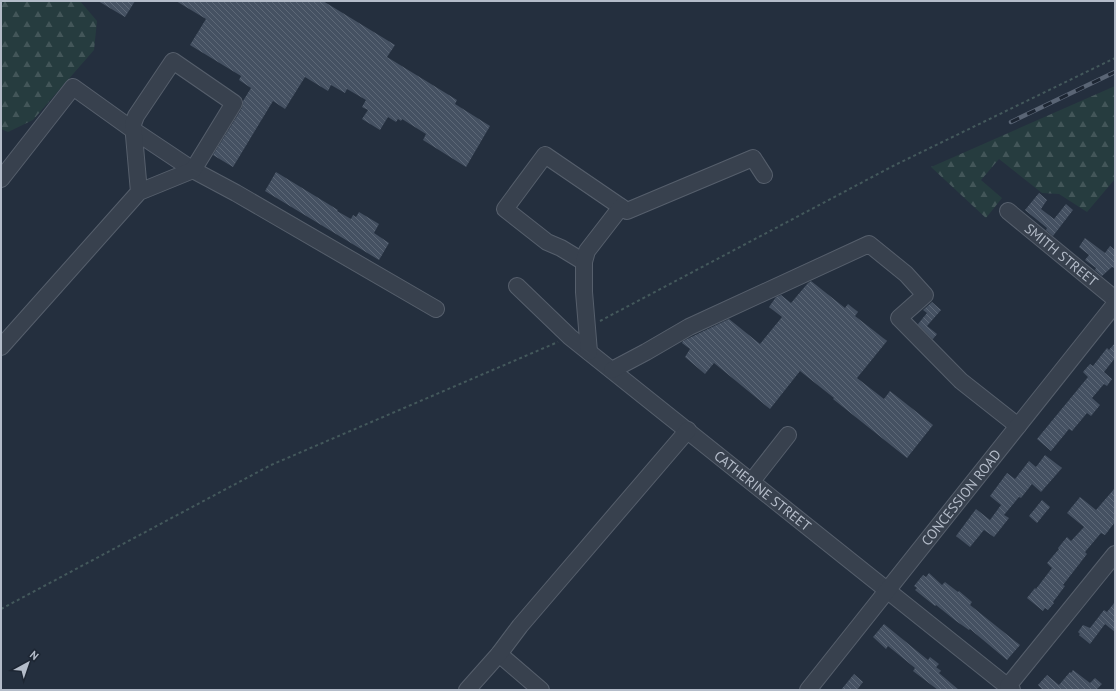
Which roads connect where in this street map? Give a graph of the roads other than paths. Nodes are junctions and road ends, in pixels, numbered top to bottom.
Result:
1 (133, 130) junction
2 (193, 170) junction
3 (764, 175) dead end
4 (1, 179) edge
5 (139, 192) junction
6 (621, 207) junction
7 (1008, 210) dead end
8 (584, 262) junction
9 (517, 286) dead end
10 (1114, 305) edge
11 (436, 309) dead end
12 (1, 347) edge
13 (589, 352) junction
14 (612, 370) junction
15 (1018, 426) junction
16 (688, 430) junction
17 (788, 435) dead end
18 (752, 481) junction
19 (1115, 554) edge
20 (888, 591) junction
21 (499, 654) junction
22 (1010, 688) edge
23 (467, 690) edge
24 (541, 690) edge
25 (808, 690) edge

1 - 2 street
1 - 2 street
1 - 4 street
1 - 5 street
2 - 5 street
2 - 11 street
3 - 6 street
5 - 12 street
6 - 8 street
6 - 8 street
7 - 10 street, SMITH STREET
8 - 13 street
9 - 13 street, CATHERINE STREET
10 - 15 street, CONCESSION ROAD
13 - 14 street, CATHERINE STREET
14 - 15 street
14 - 16 street, CATHERINE STREET
15 - 20 street, CONCESSION ROAD
16 - 18 street, CATHERINE STREET
16 - 21 street
17 - 18 street
18 - 20 street, CATHERINE STREET
19 - 22 street
20 - 22 street, CATHERINE STREET
20 - 25 street, CONCESSION ROAD
21 - 23 street
21 - 24 street

